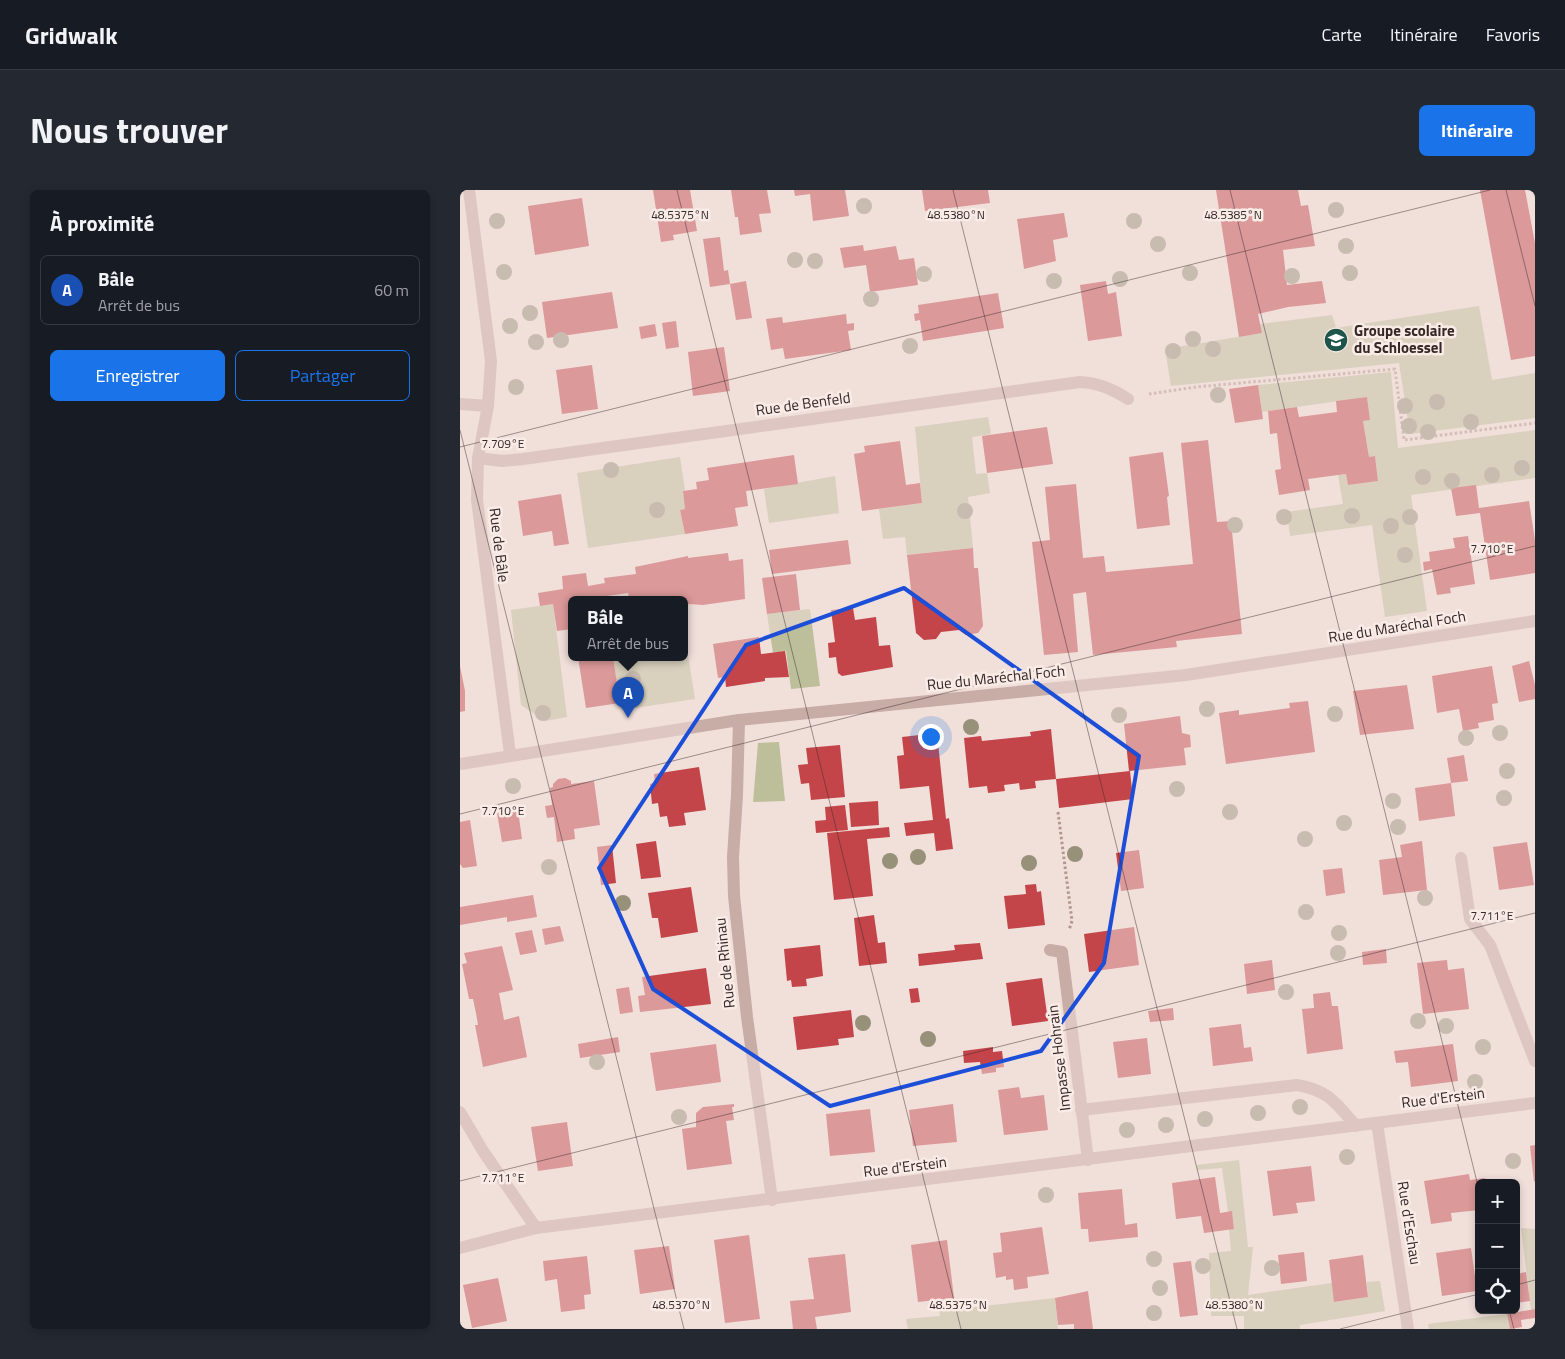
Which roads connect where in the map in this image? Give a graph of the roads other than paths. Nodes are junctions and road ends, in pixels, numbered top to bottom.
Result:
1 (469, 190) edge
2 (1128, 399) road end
3 (460, 404) edge
4 (488, 406) junction
5 (478, 458) junction
6 (1535, 621) edge
7 (738, 720) junction
8 (510, 754) junction
9 (460, 764) edge
10 (1461, 858) dead end
11 (1056, 951) road end
12 (1535, 1061) edge
13 (1535, 1103) edge
14 (1081, 1110) junction
15 (460, 1112) edge
16 (1377, 1123) junction
17 (1356, 1126) junction
18 (1088, 1160) junction
19 (772, 1200) junction
20 (536, 1228) junction
21 (460, 1248) edge
22 (1408, 1329) edge

1 - 4 street, Rue de Bâle
2 - 5 street, Rue de Benfeld
3 - 4 street
4 - 5 street, Rue de Bâle
5 - 8 street, Rue de Bâle
6 - 7 street, Rue du Maréchal Foch
7 - 8 street, Rue du Maréchal Foch
7 - 19 street, Rue de Rhinau
8 - 9 street, Rue du Maréchal Foch
10 - 12 street
11 - 14 street, Impasse Hohrain
13 - 16 street, Rue d'Erstein
14 - 17 street
14 - 18 street, Impasse Hohrain
15 - 20 street
16 - 17 street, Rue d'Erstein
16 - 22 street, Rue d'Eschau
17 - 18 street, Rue d'Erstein
18 - 19 street, Rue d'Erstein
19 - 20 street, Rue d'Erstein
20 - 21 street, Rue d'Erstein

